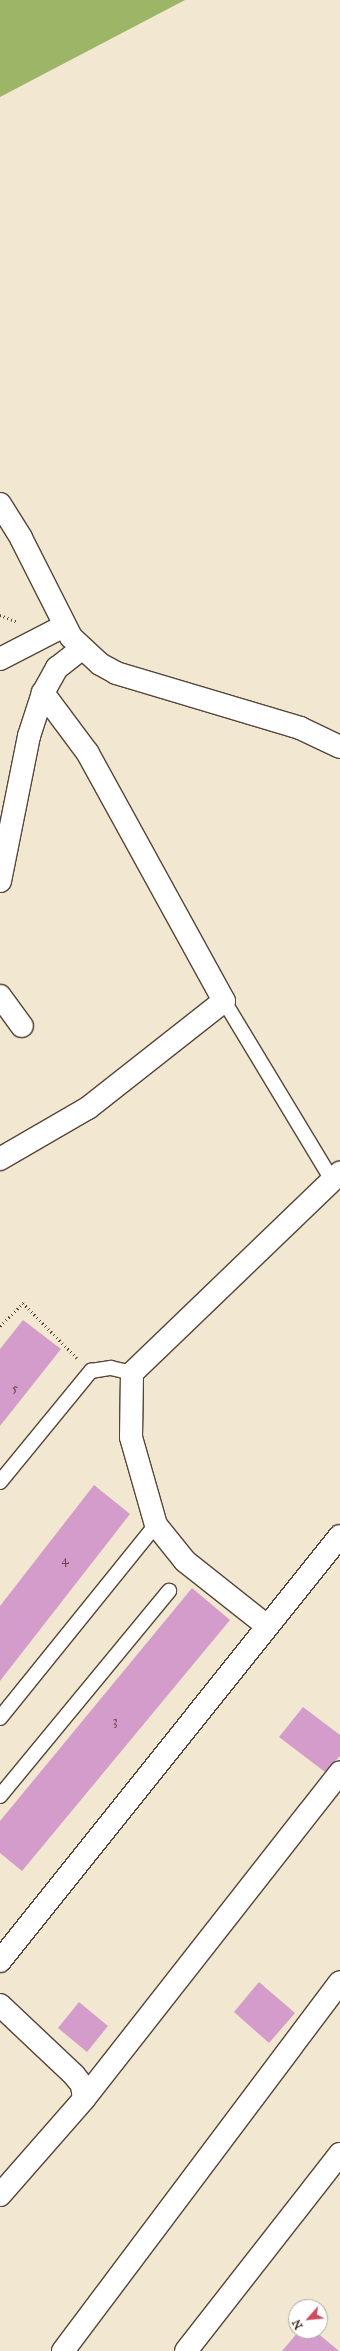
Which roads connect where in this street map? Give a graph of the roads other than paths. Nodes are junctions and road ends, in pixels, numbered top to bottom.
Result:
1 (0, 504) edge
2 (64, 626) junction
3 (81, 649) junction
4 (0, 660) edge
5 (43, 693) junction
6 (340, 747) edge
7 (0, 881) edge
8 (0, 996) edge
9 (224, 1001) junction
10 (22, 1026) dead end
11 (0, 1159) edge
12 (336, 1177) edge
13 (132, 1373) junction
14 (0, 1482) edge
15 (156, 1525) junction
16 (340, 1536) edge
17 (169, 1591) dead end
18 (267, 1626) junction
19 (0, 1718) edge
20 (340, 1773) edge
21 (0, 1796) edge
22 (0, 1961) edge
23 (340, 1982) edge
24 (0, 2005) edge
25 (84, 2099) junction
26 (340, 2154) edge
27 (0, 2195) edge
28 (63, 2351) edge
29 (186, 2351) edge

1 - 2 street
2 - 3 street
2 - 4 street
3 - 5 street
3 - 6 street
5 - 7 street
5 - 9 street
8 - 10 street
9 - 11 street
9 - 12 lane
12 - 13 street
13 - 14 lane
13 - 15 street
15 - 18 street
15 - 19 lane
16 - 18 street
17 - 21 lane
18 - 22 street
20 - 25 street
23 - 28 street
24 - 25 street
25 - 27 street
26 - 29 street

